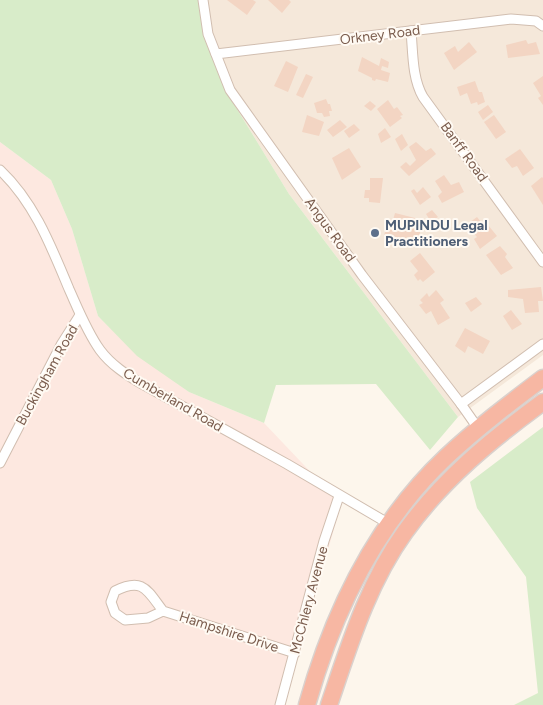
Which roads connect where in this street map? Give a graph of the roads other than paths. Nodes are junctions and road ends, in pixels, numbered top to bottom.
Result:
1 (203, 0) edge
2 (543, 26) edge
3 (411, 31) junction
4 (216, 54) junction
5 (0, 170) edge
6 (543, 262) edge
7 (80, 315) junction
8 (543, 344) edge
9 (543, 378) edge
10 (543, 402) edge
11 (461, 404) junction
12 (478, 428) junction
13 (488, 444) junction
14 (0, 463) edge
15 (339, 496) junction
16 (388, 524) junction
17 (405, 532) junction
18 (162, 611) junction
19 (295, 653) junction
20 (280, 705) edge
21 (307, 705) edge
22 (329, 705) edge

1 - 4 street, Angus Road
2 - 3 street, Orkney Road
3 - 4 street, Orkney Road
3 - 6 street, Banff Road
4 - 11 street, Angus Road
5 - 7 street, Cumberland Road
7 - 14 street, Buckingham Road
7 - 15 street, Cumberland Road
8 - 11 street
9 - 12 highway
10 - 13 highway
11 - 12 street, Angus Road
12 - 13 street, Angus Road
12 - 16 highway
13 - 17 highway
15 - 16 street, Cumberland Road
15 - 19 street, McChlery Avenue
16 - 17 street, Cumberland Road
16 - 21 highway
17 - 22 highway
18 - 18 street, Hampshire Drive
18 - 19 street, Hampshire Drive
19 - 20 street, McChlery Avenue

